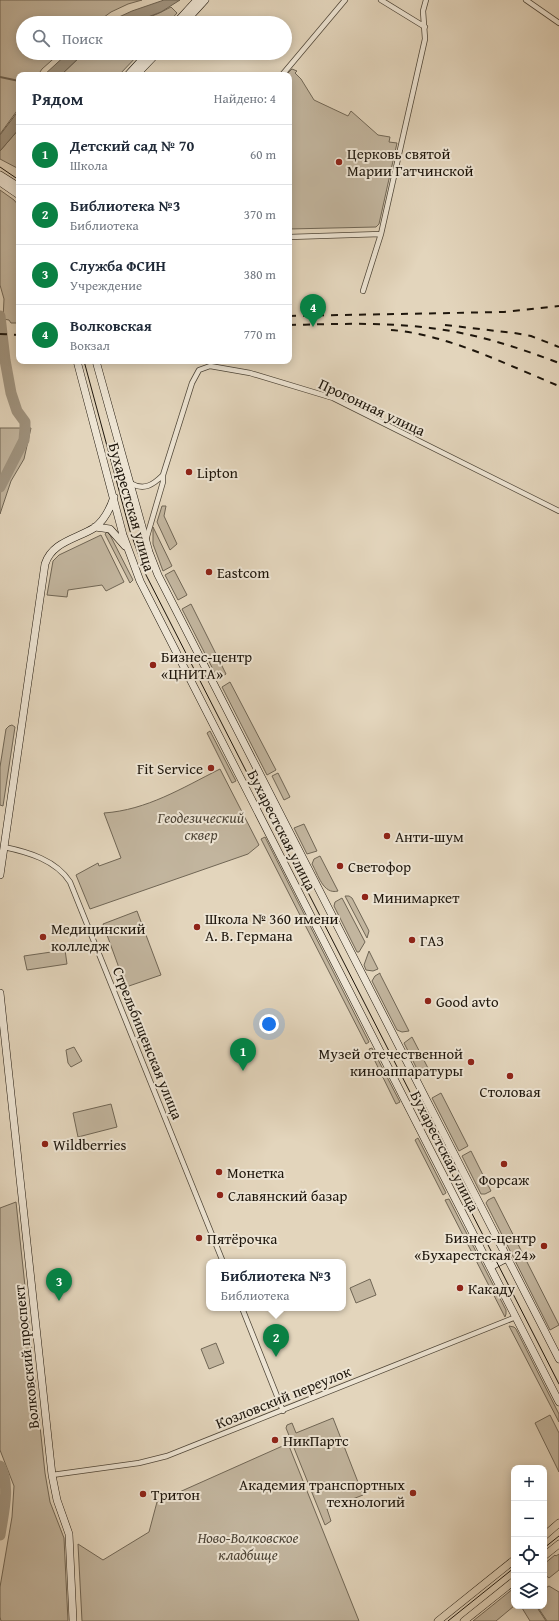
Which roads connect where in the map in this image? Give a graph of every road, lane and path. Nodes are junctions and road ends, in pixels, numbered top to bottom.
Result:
1 (197, 0) edge
2 (205, 0) edge
3 (345, 0) edge
4 (381, 0) edge
5 (426, 0) edge
6 (526, 0) edge
7 (182, 16) edge
8 (190, 16) edge
9 (559, 23) edge
10 (425, 27) junction
11 (142, 60) edge
12 (151, 60) edge
13 (131, 72) edge
14 (140, 72) edge
15 (285, 72) edge
16 (0, 175) edge
17 (0, 182) edge
18 (16, 184) edge
19 (16, 192) edge
20 (381, 234) junction
21 (292, 237) edge
22 (363, 291) dead end
23 (79, 364) edge
24 (97, 364) edge
25 (163, 475) junction
26 (129, 482) junction
27 (114, 497) junction
28 (559, 511) edge
29 (95, 527) junction
30 (146, 541) junction
31 (128, 550) junction
32 (4, 847) junction
33 (0, 875) edge
34 (0, 993) edge
35 (507, 1258) junction
36 (222, 1259) edge
37 (490, 1267) junction
38 (243, 1311) edge
39 (516, 1317) junction
40 (559, 1359) edge
41 (559, 1402) edge
42 (283, 1411) junction
43 (52, 1475) junction
44 (559, 1523) edge
45 (547, 1533) edge
46 (559, 1544) edge
47 (547, 1554) edge
48 (511, 1562) edge
49 (511, 1582) edge
50 (73, 1621) edge
51 (438, 1621) edge
52 (464, 1621) edge

1 - 7 main road
2 - 8 main road
3 - 15 street
4 - 10 street
5 - 10 street
6 - 9 street
10 - 20 street
11 - 13 main road
12 - 14 main road
16 - 18 main road
17 - 19 main road
20 - 21 street
20 - 22 street
23 - 27 main road, Бухарестская улица
24 - 26 main road, Бухарестская улица
25 - 26 street
25 - 28 street, Прогонная улица
25 - 30 street, Прогонная улица
26 - 30 main road, Бухарестская улица
27 - 29 main road
27 - 31 main road, Бухарестская улица
29 - 31 main road
29 - 32 main road
30 - 35 main road, Бухарестская улица
31 - 37 main road, Бухарестская улица
32 - 33 main road
32 - 36 street, Стрельбищенская улица
34 - 43 main road, Волковский проспект
35 - 37 main road
35 - 40 main road, Бухарестская улица
37 - 39 main road, Бухарестская улица
38 - 42 street
39 - 41 main road, Бухарестская улица
39 - 42 street, Козловский переулок
42 - 43 street, Козловский переулок
43 - 50 main road, Волковский проспект
44 - 45 main road
46 - 47 main road
48 - 51 main road
49 - 52 main road

